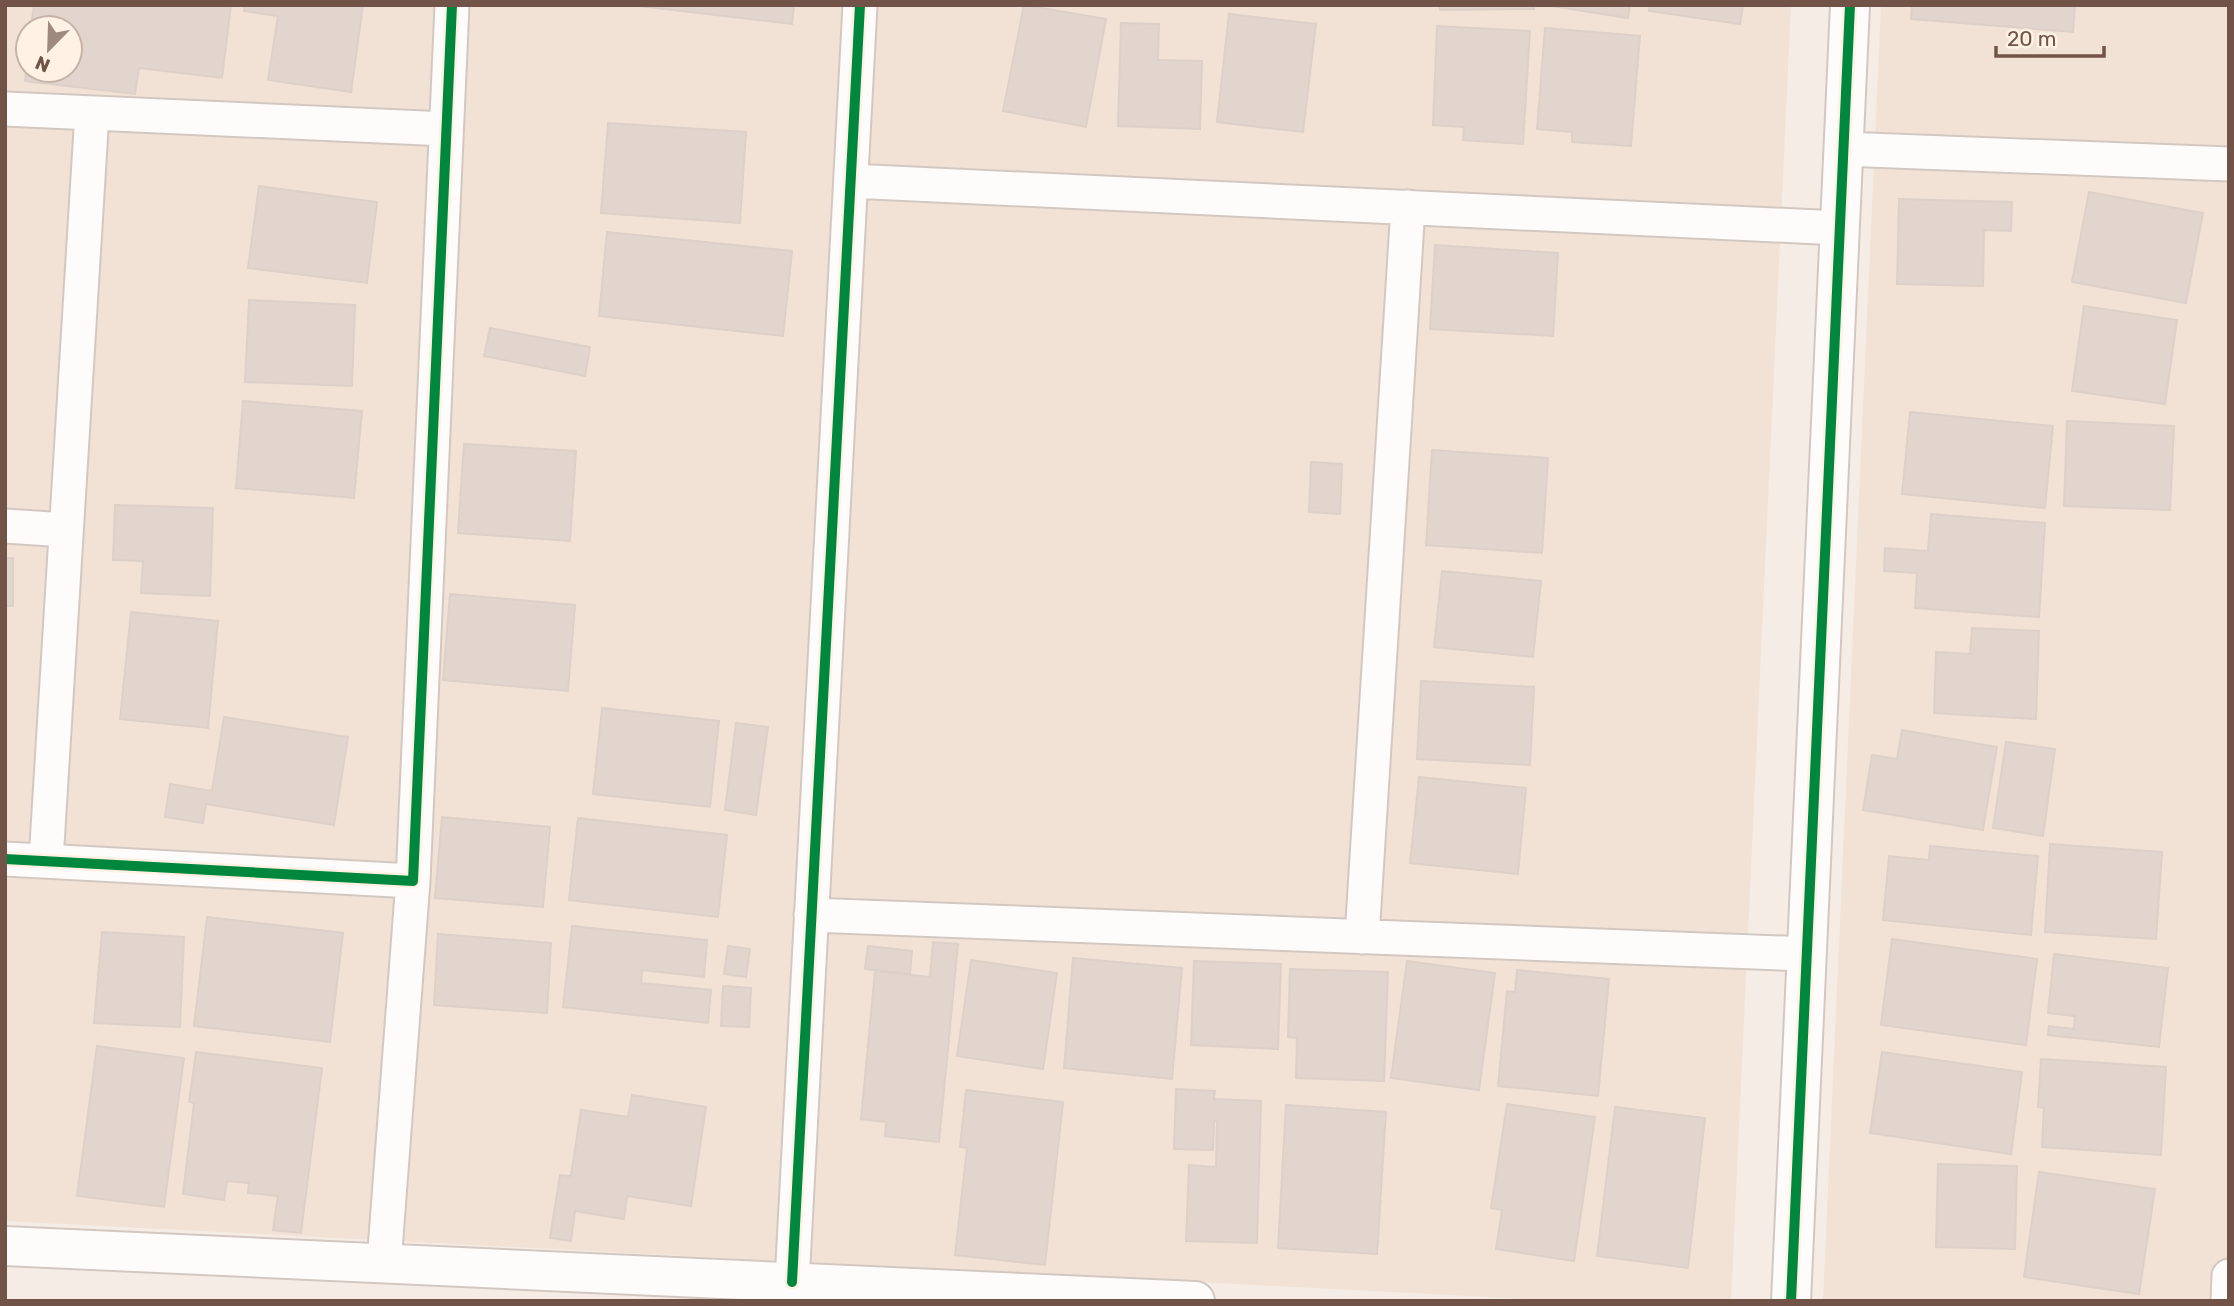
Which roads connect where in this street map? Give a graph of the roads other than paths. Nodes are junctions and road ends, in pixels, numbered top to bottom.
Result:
1 (452, 5) edge
2 (860, 5) edge
3 (1850, 5) edge
4 (5, 109) edge
5 (92, 113) junction
6 (446, 129) junction
7 (1843, 149) junction
8 (2229, 164) edge
9 (851, 181) junction
10 (1408, 207) junction
11 (1839, 228) junction
12 (5, 526) edge
13 (66, 530) junction
14 (5, 859) edge
15 (46, 861) junction
16 (413, 881) junction
17 (811, 915) junction
18 (1363, 937) junction
19 (1807, 954) junction
20 (5, 1246) edge
21 (384, 1263) junction
22 (2229, 1276) edge
23 (792, 1282) junction
24 (1195, 1301) edge
25 (1791, 1301) edge
26 (2228, 1301) edge

1 - 6 street
2 - 9 street
3 - 7 street
4 - 5 street
5 - 6 street
5 - 13 street
6 - 16 street
7 - 8 street
7 - 11 street
9 - 10 street
9 - 17 street
10 - 11 street
10 - 18 street
11 - 19 street
12 - 13 street
13 - 15 street
14 - 15 street
15 - 16 street
16 - 21 street
17 - 18 street
17 - 23 street
18 - 19 street
19 - 25 street
20 - 21 street
21 - 23 street
22 - 26 street
23 - 24 street

